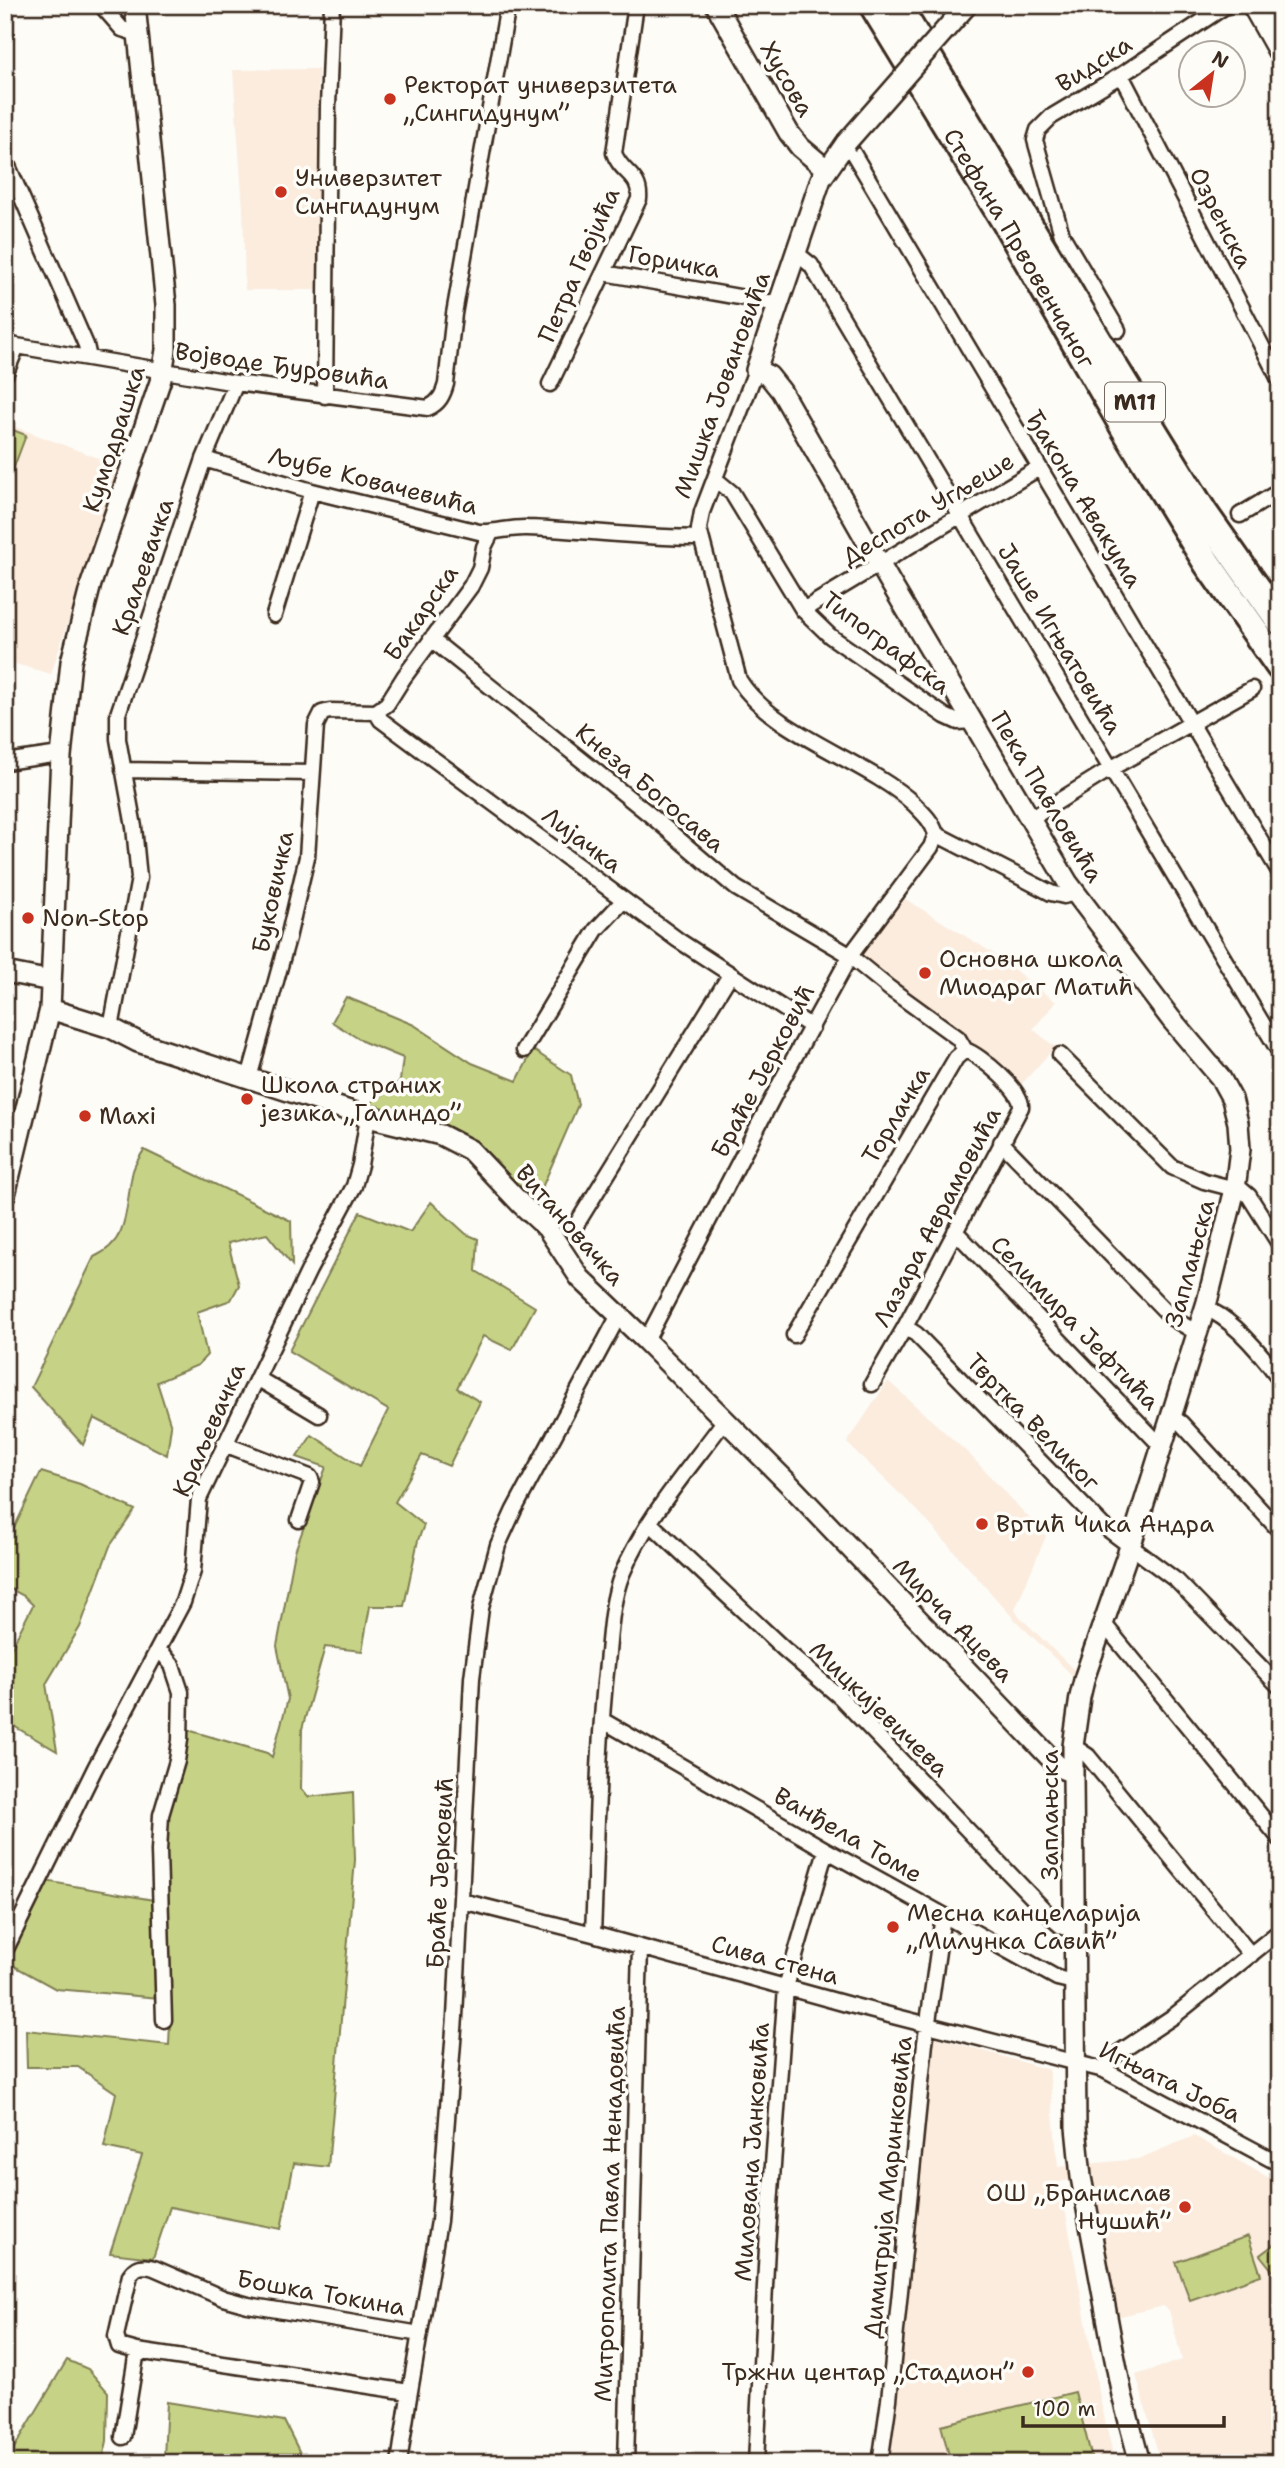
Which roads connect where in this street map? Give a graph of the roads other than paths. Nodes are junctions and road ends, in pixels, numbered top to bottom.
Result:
1 (101, 5) edge
2 (135, 5) edge
3 (332, 5) edge
4 (508, 5) edge
5 (636, 5) edge
6 (716, 5) edge
7 (873, 5) edge
8 (897, 5) edge
9 (1227, 5) edge
10 (1252, 5) edge
11 (957, 6) edge
12 (138, 34) junction
13 (1280, 55) edge
14 (1121, 75) junction
15 (848, 146) junction
16 (5, 159) edge
17 (826, 169) junction
18 (796, 253) junction
19 (604, 273) junction
20 (778, 304) junction
21 (1118, 330) dead end
22 (11, 345) edge
23 (89, 358) junction
24 (756, 370) junction
25 (162, 372) junction
26 (5, 375) edge
27 (1280, 381) edge
28 (236, 383) junction
29 (550, 384) dead end
30 (325, 396) junction
31 (204, 459) junction
32 (1040, 468) junction
33 (715, 479) junction
34 (312, 491) junction
35 (1280, 492) edge
36 (1240, 515) dead end
37 (961, 516) junction
38 (491, 533) junction
39 (700, 538) junction
40 (880, 564) junction
41 (803, 610) junction
42 (274, 614) dead end
43 (1280, 621) edge
44 (431, 639) junction
45 (1280, 667) edge
46 (1252, 689) dead end
47 (376, 712) junction
48 (971, 721) junction
49 (1191, 723) junction
50 (61, 756) junction
51 (5, 762) edge
52 (1110, 769) junction
53 (123, 771) junction
54 (312, 773) junction
55 (1030, 819) junction
56 (936, 834) junction
57 (1280, 873) edge
58 (1074, 892) junction
59 (624, 900) junction
60 (850, 956) junction
61 (5, 972) edge
62 (730, 975) junction
63 (51, 981) junction
64 (50, 1009) junction
65 (812, 1027) junction
66 (111, 1028) junction
67 (965, 1050) junction
68 (524, 1051) dead end
69 (1280, 1054) edge
70 (1060, 1055) dead end
71 (249, 1078) junction
72 (368, 1117) junction
73 (1002, 1142) junction
74 (1235, 1187) junction
75 (5, 1195) edge
76 (576, 1225) dead end
77 (955, 1231) junction
78 (1280, 1245) edge
79 (1205, 1308) junction
80 (619, 1315) junction
81 (905, 1327) junction
82 (1197, 1333) junction
83 (793, 1335) dead end
84 (646, 1341) junction
85 (1278, 1371) edge
86 (257, 1378) junction
87 (872, 1384) dead end
88 (319, 1415) dead end
89 (1172, 1417) junction
90 (725, 1420) junction
91 (225, 1444) junction
92 (1163, 1447) junction
93 (800, 1496) joint
94 (299, 1520) dead end
95 (650, 1523) junction
96 (1280, 1531) edge
97 (1130, 1546) junction
98 (1104, 1624) junction
99 (158, 1652) junction
100 (1280, 1688) edge
101 (602, 1720) junction
102 (1073, 1746) junction
103 (1073, 1773) junction
104 (1280, 1839) edge
105 (826, 1850) junction
106 (462, 1901) junction
107 (943, 1916) junction
108 (1073, 1930) junction
109 (1280, 1931) edge
110 (593, 1934) junction
111 (640, 1947) junction
112 (5, 1951) edge
113 (1251, 1955) junction
114 (1074, 1982) junction
115 (786, 1987) junction
116 (164, 2020) dead end
117 (927, 2025) junction
118 (1076, 2063) junction
119 (1104, 2070) junction
120 (1280, 2164) edge
121 (420, 2334) junction
122 (137, 2351) junction
123 (409, 2392) junction
124 (123, 2438) dead end
125 (399, 2463) edge
126 (626, 2463) edge
127 (756, 2463) edge
128 (880, 2463) edge
129 (1140, 2463) edge

1 - 12 street
2 - 12 street, Кумодрашка
3 - 30 street
4 - 30 street, Војводе Ђуровића
5 - 19 street, Петра Гвојића
6 - 17 street, Хусова
7 - 45 highway, Стефана Првовенчаног / M11
8 - 43 highway, Стефана Првовенчаног / M11
9 - 14 street, Видска
10 - 13 street
11 - 15 street, Мишка Јовановића, bridge
12 - 25 street, Кумодрашка
14 - 21 street, Видска
14 - 27 street, Озренска
15 - 17 street, Мишка Јовановића
15 - 32 street, Ђакона Авакума
16 - 23 street
17 - 18 street, Мишка Јовановића
18 - 20 street, Мишка Јовановића
18 - 37 street, Јаше Игњатовића
19 - 20 street, Горичка
19 - 29 street, Петра Гвојића
20 - 24 street, Мишка Јовановића
22 - 23 street, Војводе Ђуровића
22 - 26 street
23 - 25 street, Војводе Ђуровића
24 - 33 street, Мишка Јовановића
24 - 40 street, Пека Павловића
25 - 28 street, Војводе Ђуровића
25 - 50 street, Кумодрашка
28 - 30 street, Војводе Ђуровића
28 - 31 street, Краљевачка
31 - 34 street, Љубе Ковачевића
31 - 53 street, Краљевачка
32 - 37 street, Деспота Угљеше
32 - 49 street, Ђакона Авакума
33 - 39 street, Мишка Јовановића
33 - 41 street, Типографска
34 - 38 street, Љубе Ковачевића
34 - 42 street
35 - 36 street
37 - 40 street, Деспота Угљеше
37 - 52 street, Јаше Игњатовића
38 - 39 street, Љубе Ковачевића
38 - 44 street, Бакарска
39 - 56 street, Мишка Јовановића
40 - 41 street, Деспота Угљеше
40 - 48 street, Пека Павловића
41 - 48 street, Типографска
44 - 47 street, Бакарска
44 - 60 street, Кнеза Богосава
46 - 49 street
47 - 54 street, Буковичка
47 - 59 street, Лијачка
48 - 55 street, Пека Павловића
49 - 52 street
49 - 57 street, Ђакона Авакума
50 - 51 street
50 - 63 street, Кумодрашка
52 - 55 street
52 - 69 street, Јаше Игњатовића
53 - 54 street
53 - 66 street, Краљевачка
54 - 71 street, Буковичка
55 - 58 street, Пека Павловића
56 - 58 street, Мишка Јовановића
56 - 60 street, Браће Јерковић
58 - 74 street, Пека Павловића
59 - 62 street, Лијачка
59 - 68 street
60 - 65 street, Браће Јерковић
60 - 67 street
61 - 63 street
62 - 65 street, Лијачка
62 - 76 street
63 - 64 street, Кумодрашка
64 - 66 street, Витановачка
64 - 75 street, Кумодрашка
65 - 84 street, Браће Јерковић
66 - 71 street, Витановачка
67 - 73 street, Лазара Аврамовића
67 - 83 street, Торлачка
70 - 74 street
71 - 72 street, Витановачка
72 - 80 street, Витановачка
72 - 86 street, Краљевачка
73 - 77 street, Лазара Аврамовића
73 - 82 street
74 - 78 street
74 - 79 street, Заплањска
77 - 81 street, Лазара Аврамовића
77 - 92 street, Селимира Јефтића
79 - 82 street, Заплањска
79 - 85 street
80 - 84 street, Витановачка
80 - 106 street, Браће Јерковић
81 - 87 street, Лазара Аврамовића
81 - 97 street, Твртка Великог
82 - 89 street, Заплањска
84 - 90 street, Витановачка
86 - 88 street
86 - 91 street, Краљевачка
89 - 92 street, Заплањска
89 - 96 street
90 - 93 street, Витановачка
90 - 95 street
91 - 94 street
91 - 99 street, Краљевачка
92 - 97 street, Заплањска
93 - 103 street, Мирча Ацева
95 - 101 street
95 - 108 street, Мицкијевичева
97 - 98 street, Заплањска
97 - 100 street, Твртка Великог
98 - 102 street, Заплањска
98 - 104 street
99 - 112 street, Краљевачка
99 - 116 street
101 - 105 street, Ванђела Томе
101 - 110 street
102 - 103 street, Заплањска
102 - 113 street
103 - 108 street, Заплањска
105 - 107 street, Ванђела Томе
105 - 115 street, Милована Јанковића
106 - 110 street, Сива стена
106 - 121 street, Браће Јерковић
107 - 114 street, Ванђела Томе
107 - 117 street, Димитрија Маринковића
108 - 114 street, Заплањска
109 - 113 street
110 - 111 street, Сива стена
111 - 115 street, Сива стена
111 - 126 street, Митрополита Павла Ненадовића
113 - 119 street
114 - 118 street, Заплањска
115 - 117 street, Сива стена
115 - 127 street, Милована Јанковића
117 - 118 street, Сива стена
117 - 128 street, Димитрија Маринковића
118 - 119 street, Игњата Јоба
118 - 129 street, Заплањска
119 - 120 street, Игњата Јоба
121 - 122 street, Бошка Токина
121 - 123 street, Браће Јерковић
122 - 123 street
122 - 124 street
123 - 125 street, Браће Јерковић

